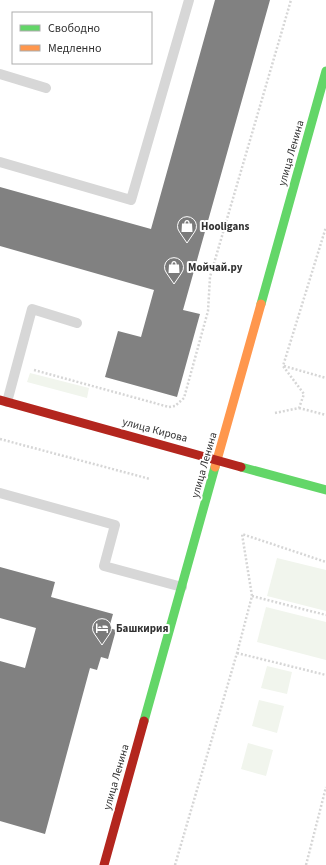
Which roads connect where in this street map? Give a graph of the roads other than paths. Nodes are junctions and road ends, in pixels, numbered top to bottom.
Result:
1 (189, 0) edge
2 (326, 71) edge
3 (0, 74) edge
4 (46, 88) dead end
5 (0, 162) edge
6 (77, 323) dead end
7 (4, 401) edge
8 (218, 460) junction
9 (326, 490) edge
10 (0, 493) edge
11 (182, 587) junction
12 (104, 865) edge

1 - 5 lane
2 - 8 main road, улица Ленина
3 - 4 lane
6 - 7 lane
7 - 8 main road, улица Кирова
8 - 9 main road, улица Кирова
8 - 11 main road, улица Ленина
10 - 11 lane
11 - 12 main road, улица Ленина

